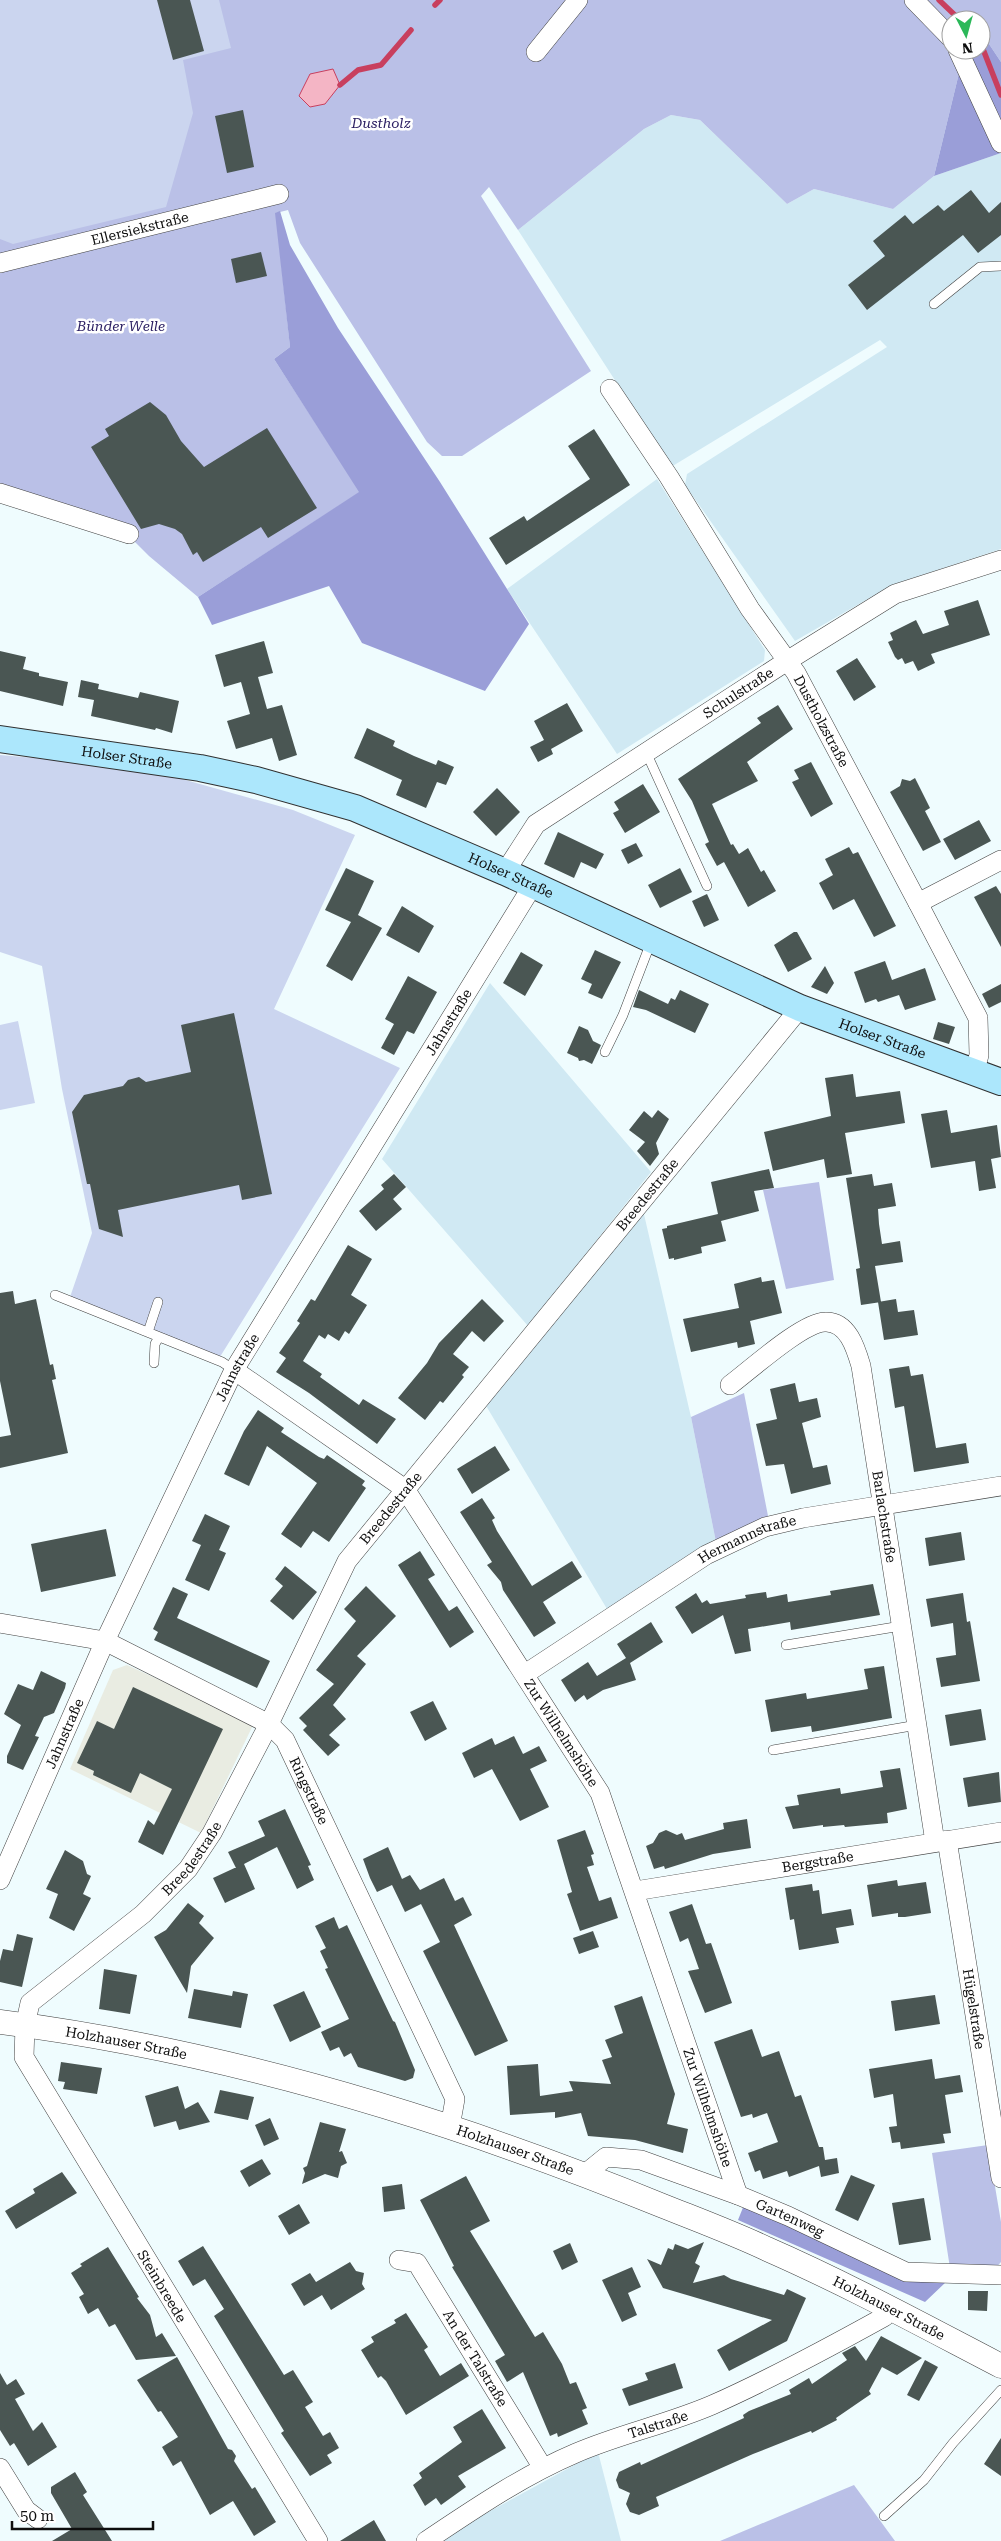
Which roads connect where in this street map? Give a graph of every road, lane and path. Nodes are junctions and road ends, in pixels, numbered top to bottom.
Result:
1 (578, 0) edge
2 (914, 0) edge
3 (941, 28) edge
4 (536, 52) dead end
5 (963, 60) edge
6 (1001, 143) edge
7 (279, 194) dead end
8 (0, 263) edge
9 (1001, 266) edge
10 (934, 304) dead end
11 (610, 389) dead end
12 (0, 493) edge
13 (129, 534) dead end
14 (1001, 560) edge
15 (788, 661) junction
16 (0, 739) edge
17 (646, 752) junction
18 (1001, 860) edge
19 (505, 872) junction
20 (533, 885) junction
21 (707, 886) dead end
22 (918, 903) junction
23 (651, 941) junction
24 (800, 1008) junction
25 (605, 1052) dead end
26 (974, 1074) junction
27 (1001, 1082) edge
28 (55, 1295) dead end
29 (158, 1302) dead end
30 (148, 1332) junction
31 (159, 1337) junction
32 (154, 1363) dead end
33 (234, 1370) junction
34 (730, 1385) dead end
35 (1001, 1486) edge
36 (405, 1489) junction
37 (883, 1505) junction
38 (0, 1623) edge
39 (901, 1626) junction
40 (105, 1642) junction
41 (786, 1644) dead end
42 (525, 1674) junction
43 (269, 1724) junction
44 (917, 1725) junction
45 (774, 1750) dead end
46 (1001, 1832) edge
47 (941, 1841) junction
48 (0, 1880) edge
49 (635, 1891) junction
50 (0, 2022) edge
51 (25, 2026) junction
52 (450, 2127) junction
53 (585, 2174) junction
54 (1001, 2178) edge
55 (738, 2195) junction
56 (399, 2260) dead end
57 (1001, 2275) edge
58 (890, 2308) junction
59 (1001, 2366) edge
60 (1001, 2390) edge
61 (0, 2468) edge
62 (543, 2468) junction
63 (884, 2516) dead end
64 (38, 2519) dead end
65 (318, 2541) edge
66 (426, 2541) edge

1 - 4 street
2 - 3 street
5 - 6 street
7 - 8 street, Ellersiekstraße
9 - 10 lane
11 - 15 street, Dustholzstraße
12 - 13 street
14 - 15 street, Schulstraße
15 - 17 street, Schulstraße
15 - 22 street, Dustholzstraße
16 - 19 main road, Holser Straße
17 - 19 street, Schulstraße
17 - 21 lane
18 - 22 street
19 - 20 main road, Holser Straße
20 - 23 main road, Holser Straße
20 - 33 street, Jahnstraße
22 - 26 street, Dustholzstraße
23 - 24 main road, Holser Straße
23 - 25 lane
24 - 26 main road, Holser Straße
24 - 36 street, Breedestraße
26 - 27 main road, Holser Straße
28 - 30 lane
29 - 30 lane
30 - 31 lane
31 - 32 lane
31 - 33 lane
33 - 36 street, Zur Wilhelmshöhe
33 - 40 street, Jahnstraße
34 - 37 street, Barlachstraße
35 - 37 street, Hermannstraße
36 - 42 street, Zur Wilhelmshöhe
36 - 43 street, Breedestraße
37 - 39 street, Barlachstraße
37 - 42 street, Hermannstraße
38 - 40 street, Ringstraße
39 - 41 lane
39 - 44 street, Barlachstraße
40 - 43 street, Ringstraße
40 - 48 street, Jahnstraße
42 - 49 street, Zur Wilhelmshöhe
43 - 51 street, Breedestraße
43 - 52 street, Ringstraße
44 - 45 lane
44 - 47 street, Barlachstraße
46 - 47 street, Bergstraße
47 - 49 street, Bergstraße
47 - 54 street, Hügelstraße
49 - 55 street, Zur Wilhelmshöhe
50 - 51 street, Holzhauser Straße
51 - 52 street, Holzhauser Straße
51 - 65 street, Steinbreede
52 - 53 street, Holzhauser Straße
53 - 55 street, Gartenweg
53 - 58 street, Holzhauser Straße
55 - 57 street, Gartenweg
56 - 62 street, An der Talstraße
58 - 59 street, Holzhauser Straße
58 - 62 street, Talstraße
60 - 63 lane
61 - 64 street
62 - 66 street, Talstraße

